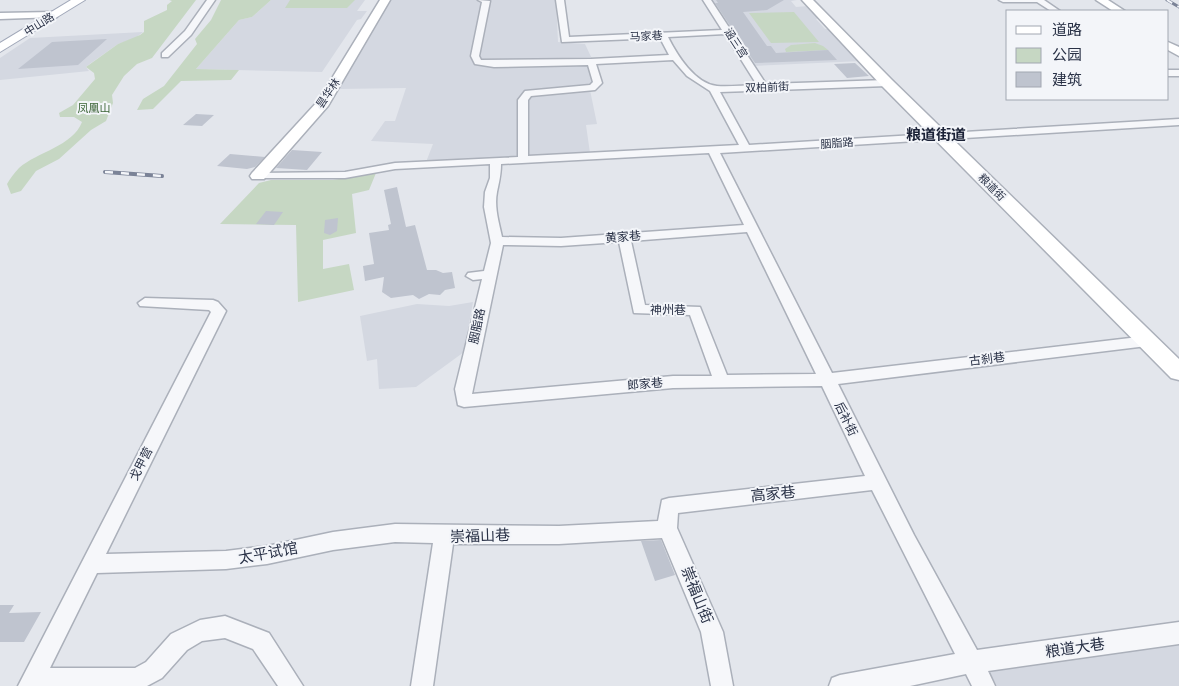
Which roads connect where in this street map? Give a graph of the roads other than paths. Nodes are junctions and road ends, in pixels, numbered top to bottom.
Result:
1 (67, 0) edge
2 (80, 0) edge
3 (210, 0) edge
4 (385, 0) edge
5 (482, 0) edge
6 (560, 0) edge
7 (707, 0) edge
8 (807, 0) edge
9 (1003, 0) edge
10 (1039, 0) edge
11 (1093, 0) edge
12 (1101, 0) edge
13 (1054, 10) edge
14 (1110, 10) edge
15 (1118, 10) edge
16 (47, 15) junction
17 (0, 16) edge
18 (728, 32) junction
19 (663, 36) junction
20 (0, 40) edge
21 (0, 48) edge
22 (165, 55) dead end
23 (674, 57) junction
24 (591, 62) junction
25 (887, 83) junction
26 (764, 87) junction
27 (714, 89) junction
28 (1179, 122) edge
29 (940, 136) junction
30 (746, 148) junction
31 (713, 150) junction
32 (523, 159) junction
33 (496, 162) junction
34 (258, 176) joint
35 (750, 228) junction
36 (624, 237) junction
37 (496, 241) junction
38 (145, 303) dead end
39 (1147, 341) junction
40 (1179, 372) edge
41 (827, 380) junction
42 (722, 382) junction
43 (464, 401) joint
44 (878, 482) junction
45 (667, 529) junction
46 (444, 535) junction
47 (91, 564) junction
48 (1179, 634) edge
49 (970, 662) junction
50 (30, 683) edge
51 (292, 686) edge
52 (422, 686) edge
53 (722, 686) edge
54 (840, 686) edge
55 (984, 686) edge

1 - 16 main road, 中山路
2 - 16 main road, 中山路
3 - 22 street
4 - 34 street, 昙华林
5 - 24 street
6 - 19 street, 马家巷
7 - 18 street, 涵三宫
8 - 25 street, 粮道街
9 - 10 street
10 - 13 street
11 - 14 street
12 - 15 street
16 - 17 street
16 - 20 main road, 中山路
16 - 21 main road, 中山路
18 - 19 street, 马家巷
18 - 26 street, 涵三宫
19 - 23 street
23 - 24 street
23 - 27 street
24 - 32 street
25 - 26 street, 双柏前街
25 - 29 street, 粮道街
26 - 27 street, 双柏前街
27 - 30 street
28 - 29 street, 胭脂路
29 - 30 street, 胭脂路
29 - 39 street, 粮道街
30 - 31 street, 胭脂路
31 - 32 street, 胭脂路
31 - 35 street, 后补街
32 - 33 street, 胭脂路
33 - 34 street, 胭脂路
33 - 37 street, 胭脂路
35 - 36 street, 黄家巷
35 - 41 street, 后补街
36 - 37 street, 黄家巷
36 - 42 street, 神州巷
37 - 43 street, 胭脂路
38 - 47 street, 戈甲营
39 - 40 street, 粮道街
39 - 41 street, 古刹巷
41 - 42 street, 郎家巷
41 - 44 street, 后补街
42 - 43 street, 郎家巷
44 - 45 street, 高家巷
44 - 49 street, 后补街
45 - 46 street, 崇福山巷
45 - 53 street, 崇福山街
46 - 47 street, 太平试馆
46 - 52 street, 崇福山巷
47 - 50 street, 戈甲营
48 - 49 street, 粮道大巷
49 - 54 street, 粮道大巷
49 - 55 street, 后补街
50 - 51 street

